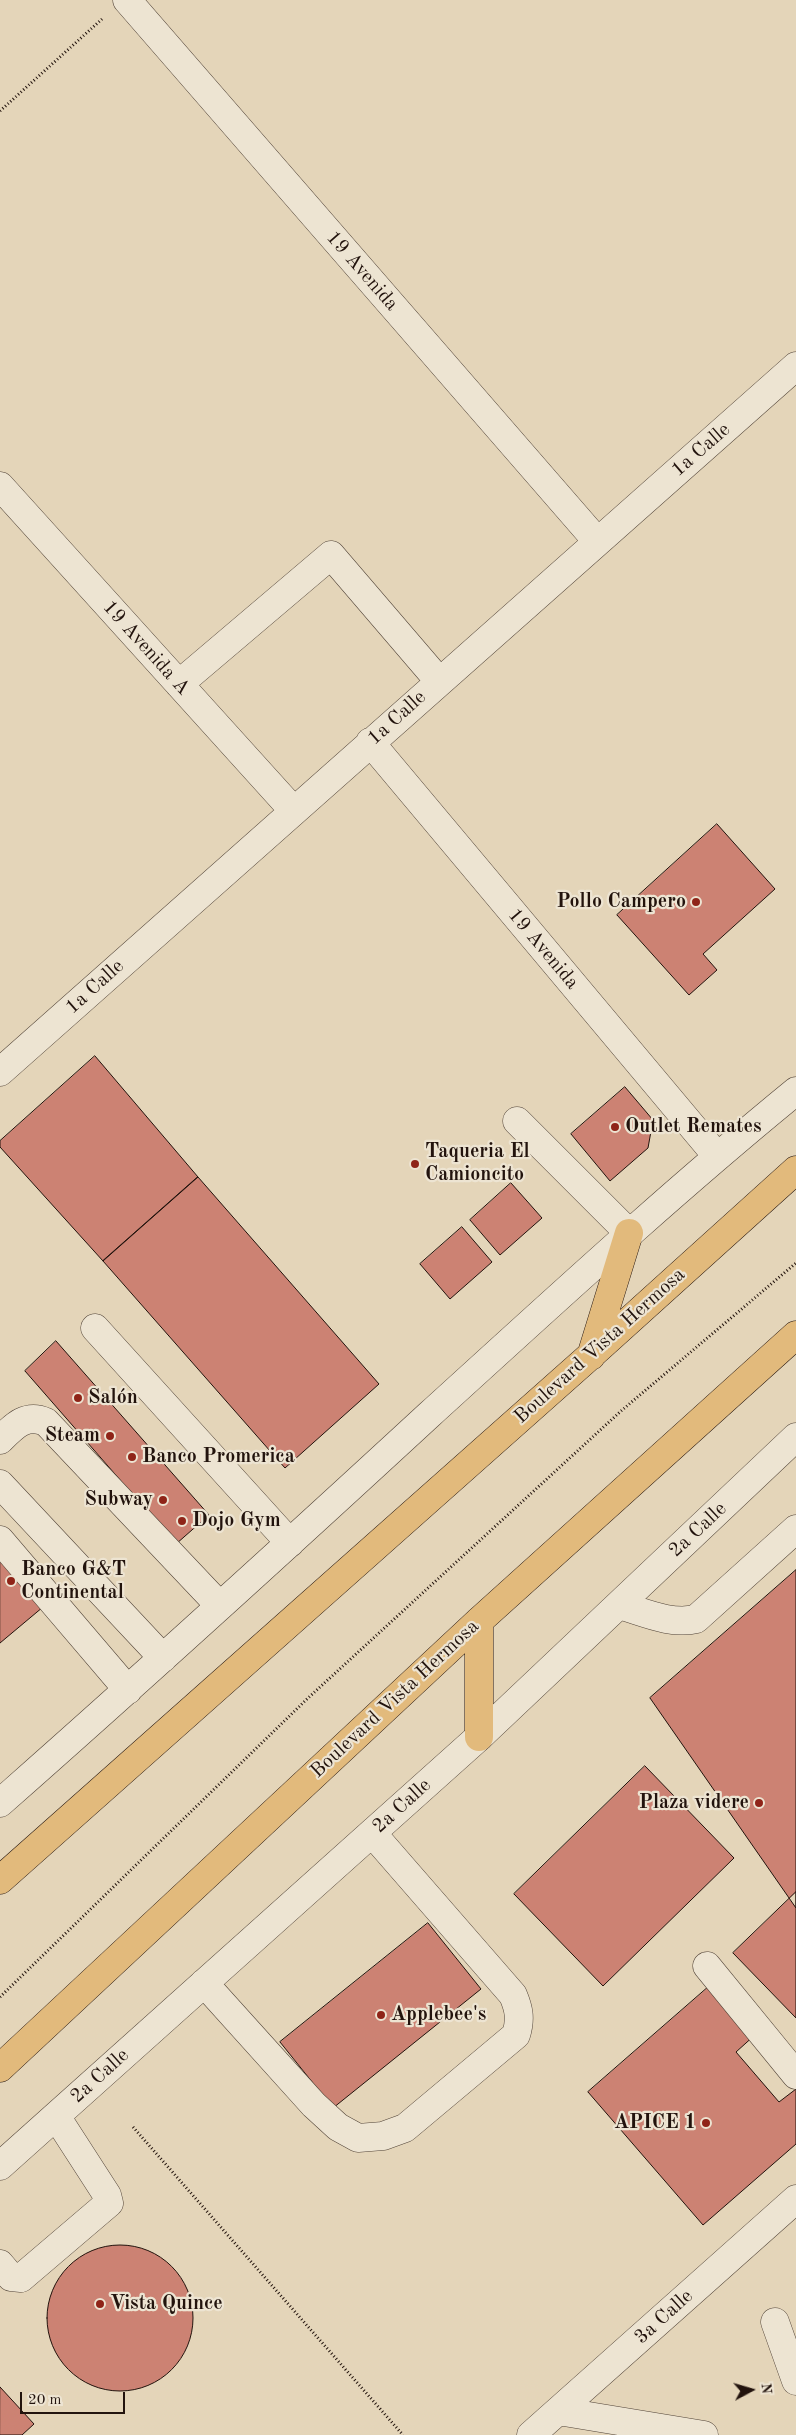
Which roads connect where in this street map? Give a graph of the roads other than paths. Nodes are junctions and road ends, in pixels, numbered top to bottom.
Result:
1 (117, 7) edge
2 (796, 366) edge
3 (0, 486) edge
4 (597, 542) junction
5 (439, 681) junction
6 (179, 684) junction
7 (370, 742) junction
8 (293, 810) junction
9 (0, 1072) edge
10 (796, 1091) edge
11 (517, 1121) dead end
12 (717, 1156) junction
13 (796, 1170) edge
14 (629, 1233) junction
15 (95, 1328) dead end
16 (796, 1335) edge
17 (590, 1356) junction
18 (796, 1437) edge
19 (0, 1440) edge
20 (0, 1484) edge
21 (796, 1529) edge
22 (0, 1540) edge
23 (290, 1543) junction
24 (619, 1605) junction
25 (220, 1606) junction
26 (479, 1621) junction
27 (163, 1658) junction
28 (128, 1690) junction
29 (479, 1737) junction
30 (0, 1802) edge
31 (372, 1833) junction
32 (23, 1859) junction
33 (0, 1880) edge
34 (0, 1900) edge
35 (707, 1966) dead end
36 (204, 1983) junction
37 (0, 2068) edge
38 (796, 2075) edge
39 (56, 2116) junction
40 (0, 2166) edge
41 (796, 2199) edge
42 (0, 2264) edge
43 (775, 2322) dead end
44 (796, 2381) edge
45 (558, 2412) junction
46 (531, 2435) edge
47 (704, 2435) edge

1 - 4 street, 19 Avenida
2 - 4 street, 1a Calle
3 - 6 street, 19 Avenida A
4 - 5 street, 1a Calle
5 - 6 street
5 - 7 street, 1a Calle
6 - 8 street, 19 Avenida A
7 - 8 street, 1a Calle
7 - 12 street, 19 Avenida
8 - 9 street, 1a Calle
10 - 12 street
11 - 14 street
12 - 14 street
13 - 17 main road, Boulevard Vista Hermosa
14 - 17 main road
14 - 23 street
15 - 23 street
16 - 26 main road, Boulevard Vista Hermosa
17 - 32 main road, Boulevard Vista Hermosa
18 - 24 street, 2a Calle
19 - 25 street
20 - 27 street
21 - 24 street
22 - 28 street
23 - 25 street
24 - 29 street, 2a Calle
25 - 27 street
26 - 29 main road
26 - 37 main road, Boulevard Vista Hermosa
27 - 28 street
28 - 30 street
29 - 31 street, 2a Calle
31 - 36 street, 2a Calle
31 - 36 street
32 - 33 main road, Boulevard Vista Hermosa
32 - 34 main road
35 - 38 street
36 - 39 street, 2a Calle
39 - 40 street, 2a Calle
39 - 42 street
41 - 45 street, 3a Calle
43 - 44 street
45 - 46 street, 3a Calle
45 - 47 street

